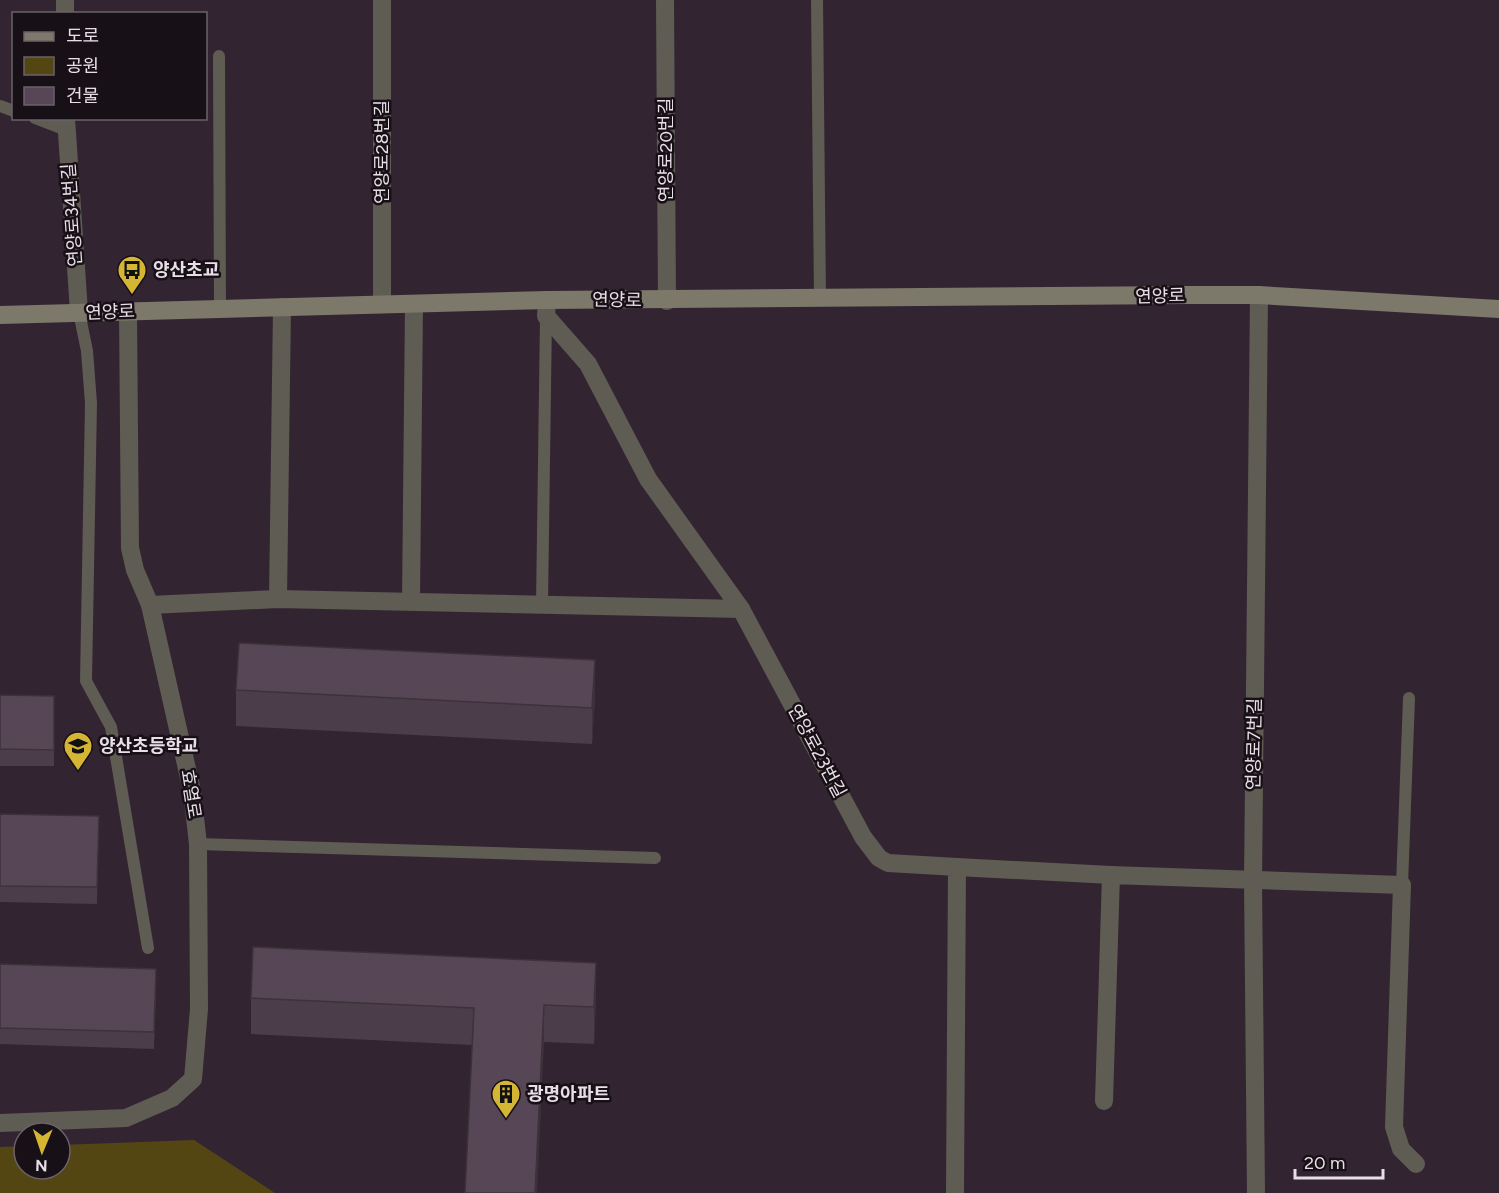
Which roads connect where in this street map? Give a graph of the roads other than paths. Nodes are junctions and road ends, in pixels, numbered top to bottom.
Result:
1 (382, 0) edge
2 (665, 0) edge
3 (817, 0) edge
4 (219, 56) dead end
5 (45, 120) edge
6 (66, 124) edge
7 (1259, 295) junction
8 (820, 300) junction
9 (667, 301) junction
10 (382, 304) junction
11 (414, 304) junction
12 (282, 307) junction
13 (220, 308) junction
14 (547, 308) junction
15 (1499, 309) edge
16 (128, 311) junction
17 (80, 312) junction
18 (0, 315) edge
19 (278, 599) junction
20 (411, 601) junction
21 (150, 605) junction
22 (542, 605) junction
23 (741, 609) junction
24 (1409, 698) dead end
25 (198, 844) junction
26 (655, 858) dead end
27 (957, 867) junction
28 (1111, 874) junction
29 (1253, 880) junction
30 (1402, 885) junction
31 (148, 948) dead end
32 (1104, 1101) dead end
33 (0, 1123) edge
34 (1416, 1164) dead end
35 (955, 1193) edge
36 (1256, 1193) edge

1 - 10 street, 연양로28번길
2 - 9 street, 연양로20번길
3 - 8 lane
4 - 13 lane
5 - 6 lane
6 - 17 street, 연양로34번길
7 - 8 street, 연양로
7 - 15 street, 연양로
7 - 29 street, 연양로7번길
8 - 9 street, 연양로
9 - 14 street, 연양로
10 - 11 street, 연양로
10 - 12 street, 연양로
11 - 14 street, 연양로
11 - 20 street
12 - 13 street, 연양로
12 - 19 street
13 - 16 street, 연양로
14 - 22 lane
14 - 23 street, 연양로23번길
16 - 17 street, 연양로
16 - 21 street, 효열로
17 - 18 street, 연양로
17 - 31 lane
19 - 20 street
19 - 21 street
20 - 22 street
21 - 25 street, 효열로
22 - 23 street
23 - 27 street, 연양로23번길
24 - 30 lane
25 - 26 lane
25 - 33 street, 효열로
27 - 28 street, 연양로23번길
27 - 35 street
28 - 29 street, 연양로23번길
28 - 32 street
29 - 30 street, 연양로23번길
29 - 36 street, 연양로7번길
30 - 34 street

